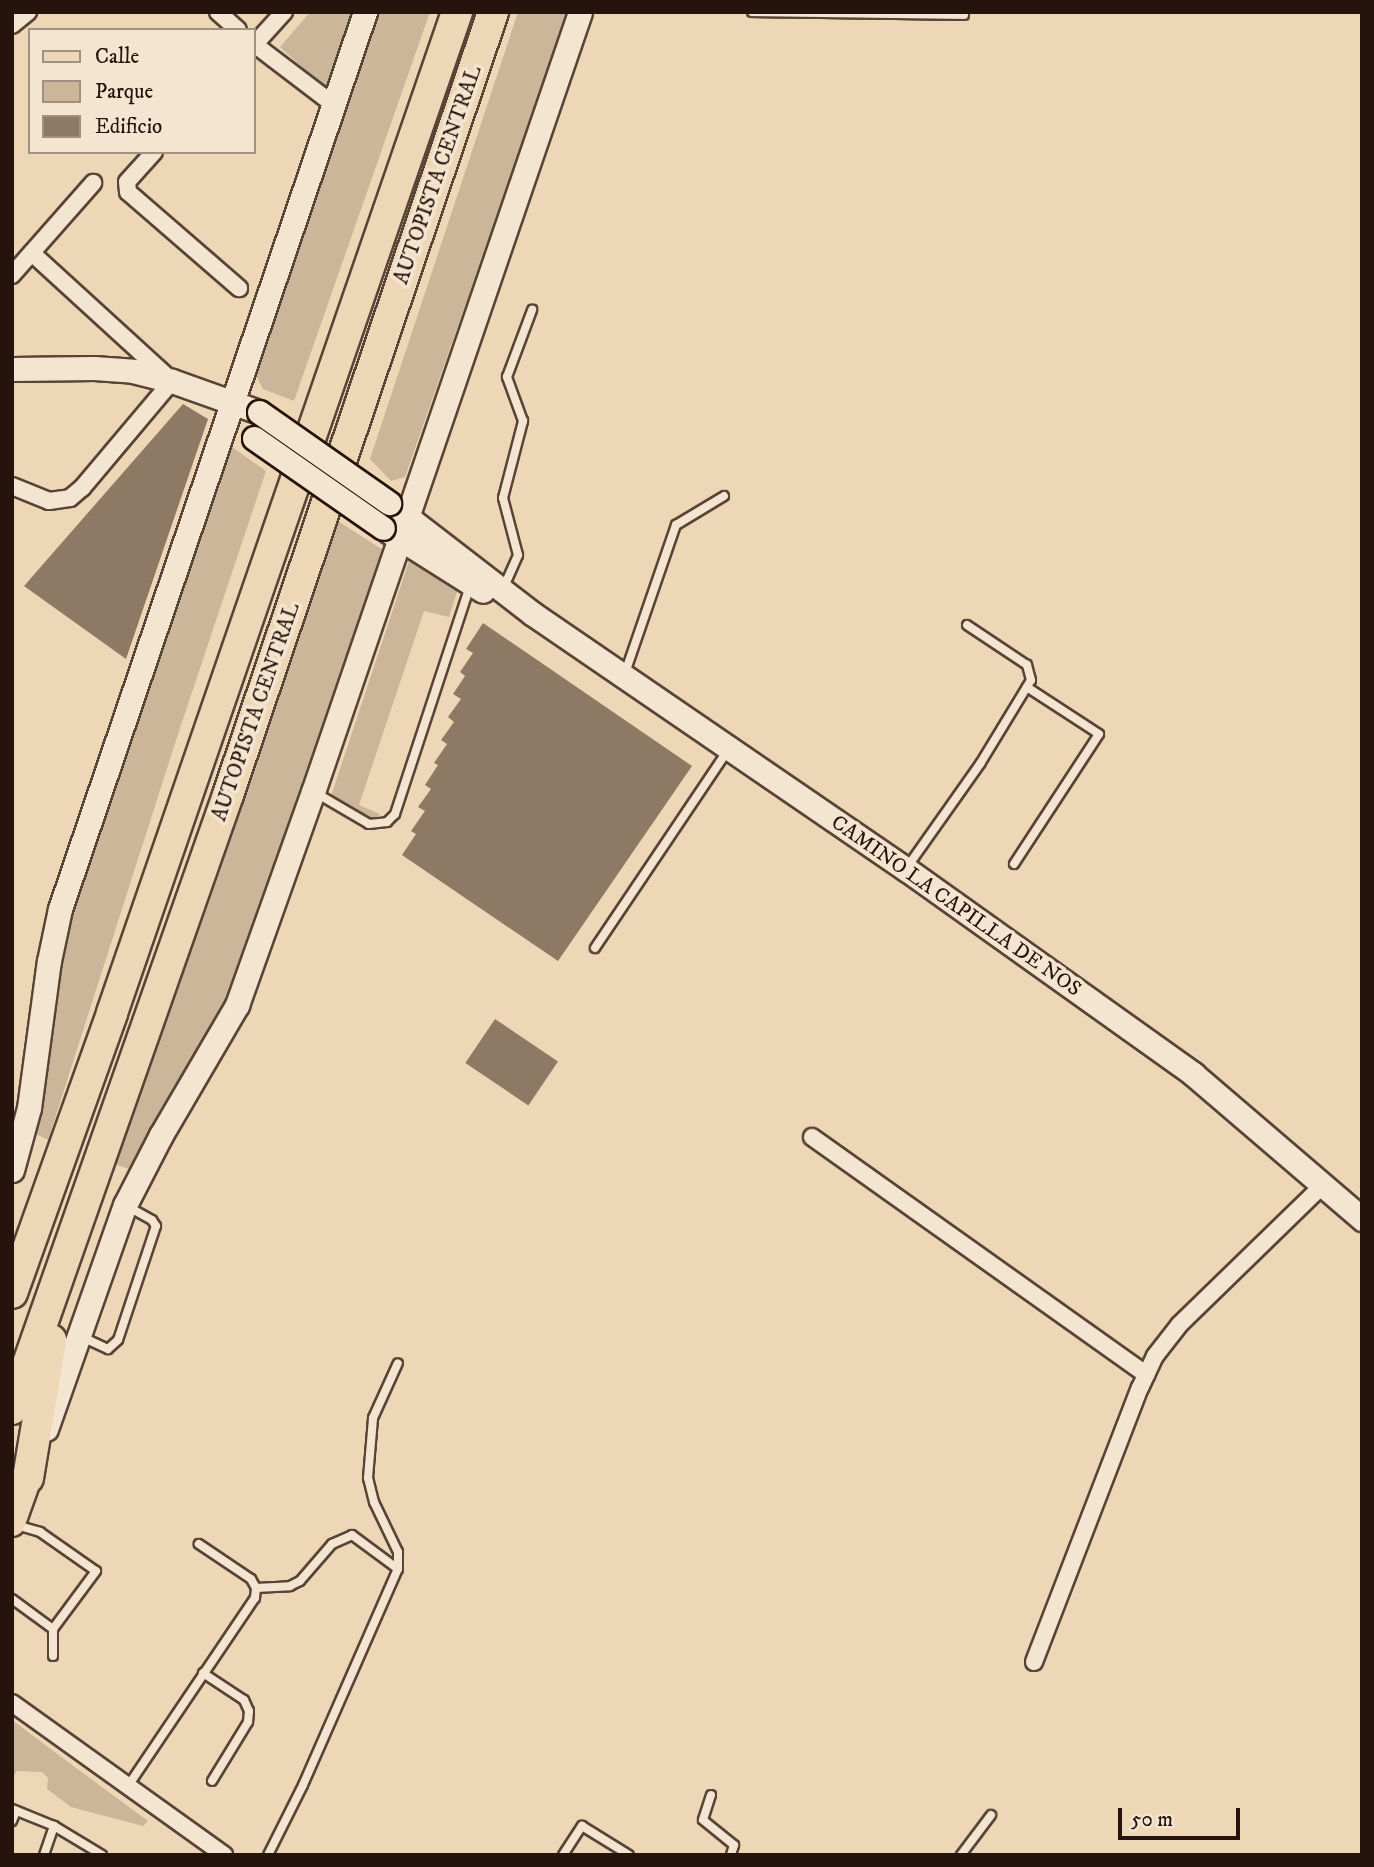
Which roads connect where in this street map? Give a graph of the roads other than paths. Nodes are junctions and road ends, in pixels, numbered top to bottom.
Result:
1 (28, 12) edge
2 (218, 12) edge
3 (284, 12) edge
4 (365, 12) edge
5 (457, 12) edge
6 (493, 12) edge
7 (580, 12) edge
8 (752, 12) edge
9 (964, 15) dead end
10 (12, 25) edge
11 (236, 28) edge
12 (256, 43) edge
13 (256, 46) edge
14 (334, 105) junction
15 (152, 154) edge
16 (93, 183) dead end
17 (32, 253) junction
18 (12, 275) edge
19 (239, 288) dead end
20 (532, 310) dead end
21 (12, 369) edge
22 (172, 381) junction
23 (230, 404) junction
24 (12, 486) edge
25 (724, 496) dead end
26 (395, 522) junction
27 (471, 583) junction
28 (503, 589) junction
29 (533, 614) junction
30 (967, 625) dead end
31 (624, 676) junction
32 (1027, 687) junction
33 (729, 748) junction
34 (313, 792) junction
35 (1014, 864) dead end
36 (906, 869) junction
37 (595, 948) dead end
38 (812, 1137) dead end
39 (12, 1170) edge
40 (1323, 1185) junction
41 (125, 1205) junction
42 (1362, 1219) edge
43 (65, 1252) junction
44 (12, 1293) edge
45 (80, 1336) junction
46 (398, 1363) dead end
47 (1146, 1374) junction
48 (12, 1409) edge
49 (28, 1478) junction
50 (12, 1524) edge
51 (199, 1544) dead end
52 (398, 1569) junction
53 (256, 1588) junction
54 (12, 1599) edge
55 (53, 1629) junction
56 (53, 1656) dead end
57 (1034, 1662) dead end
58 (203, 1673) junction
59 (12, 1703) edge
60 (212, 1781) dead end
61 (128, 1786) junction
62 (711, 1795) dead end
63 (14, 1810) edge
64 (991, 1815) dead end
65 (12, 1821) edge
66 (54, 1826) junction
67 (734, 1854) edge
68 (44, 1855) edge
69 (102, 1855) edge
70 (224, 1855) edge
71 (268, 1855) edge
72 (563, 1855) edge
73 (629, 1855) edge
74 (961, 1855) edge

1 - 10 street
2 - 11 street
3 - 12 street
4 - 14 main road
5 - 44 highway, AUTOPISTA CENTRAL
6 - 43 highway, AUTOPISTA CENTRAL
7 - 26 main road
8 - 9 lane
13 - 14 street
14 - 23 main road
15 - 19 street
16 - 17 street
17 - 18 street
17 - 22 street
20 - 28 lane
21 - 22 main road
22 - 23 main road
22 - 24 street
23 - 26 main road, bridge
23 - 26 main road, bridge
23 - 39 main road
25 - 31 lane
26 - 27 main road, CAMINO LA CAPILLA DE NOS
26 - 28 main road, CAMINO LA CAPILLA DE NOS
26 - 34 main road
27 - 29 main road, CAMINO LA CAPILLA DE NOS
27 - 34 lane
28 - 29 main road, CAMINO LA CAPILLA DE NOS
29 - 31 main road, CAMINO LA CAPILLA DE NOS
30 - 32 lane
31 - 33 main road, CAMINO LA CAPILLA DE NOS
32 - 35 lane
32 - 36 lane
33 - 36 main road, CAMINO LA CAPILLA DE NOS
33 - 37 lane
34 - 41 main road
36 - 40 main road, CAMINO LA CAPILLA DE NOS
38 - 47 street
40 - 42 main road, CAMINO LA CAPILLA DE NOS
40 - 47 street
41 - 45 main road
41 - 45 lane
43 - 48 highway, AUTOPISTA CENTRAL
43 - 49 highway
45 - 49 main road
46 - 52 lane
47 - 57 street
49 - 50 main road
50 - 55 lane
51 - 53 lane
52 - 53 lane
52 - 71 lane
53 - 58 lane
54 - 55 lane
55 - 56 lane
58 - 60 lane
58 - 61 lane
59 - 61 street
61 - 70 street
62 - 67 lane
63 - 65 lane
63 - 66 lane
64 - 74 lane
66 - 68 lane
66 - 69 lane
72 - 73 lane

